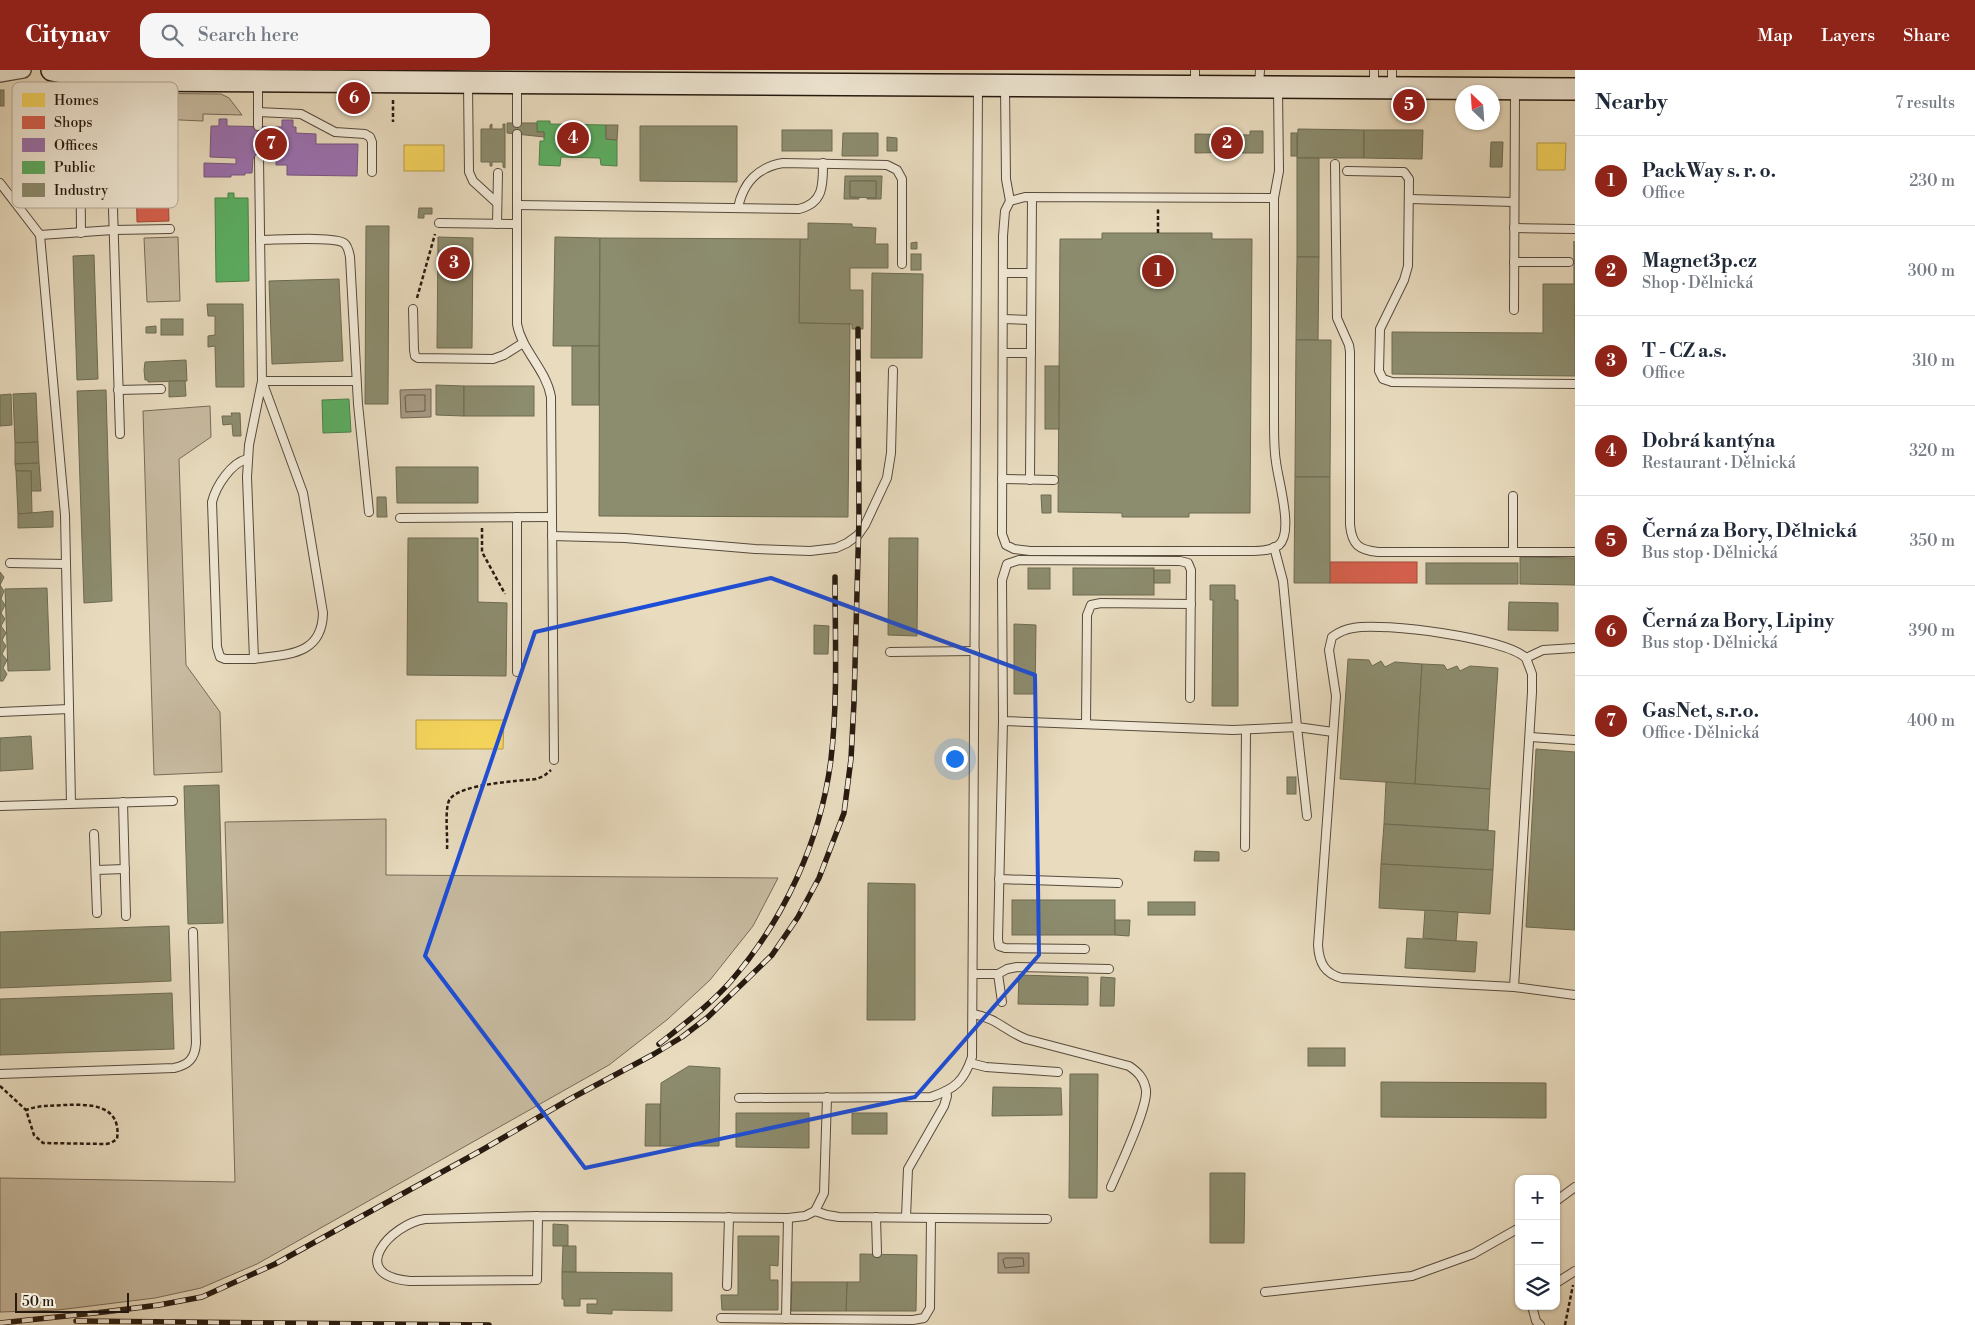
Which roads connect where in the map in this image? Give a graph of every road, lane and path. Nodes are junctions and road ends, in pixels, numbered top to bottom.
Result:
1 (23, 70) edge
2 (52, 70) edge
3 (0, 74) edge
4 (1195, 78) edge
5 (99, 79) junction
6 (1383, 79) edge
7 (258, 81) junction
8 (1266, 81) edge
9 (97, 82) edge
10 (100, 82) edge
11 (468, 82) junction
12 (517, 82) junction
13 (978, 85) junction
14 (1005, 85) junction
15 (1515, 88) junction
16 (1575, 89) edge
17 (393, 99) dead end
18 (258, 112) junction
19 (393, 122) dead end
20 (517, 123) dead end
21 (258, 126) dead end
22 (517, 134) dead end
23 (258, 158) dead end
24 (823, 164) junction
25 (1335, 164) dead end
26 (1347, 171) dead end
27 (372, 172) dead end
28 (498, 173) dead end
29 (0, 183) edge
30 (1032, 198) junction
31 (1158, 198) junction
32 (1274, 198) junction
33 (12, 199) edge
34 (1410, 199) junction
35 (1010, 201) junction
36 (1514, 202) junction
37 (497, 203) junction
38 (517, 205) junction
39 (19, 208) edge
40 (81, 208) edge
41 (112, 208) edge
42 (738, 208) junction
43 (439, 223) joint
44 (497, 224) junction
45 (517, 224) junction
46 (1514, 228) junction
47 (170, 229) dead end
48 (1575, 229) edge
49 (113, 230) junction
50 (81, 232) junction
51 (1158, 233) dead end
52 (40, 235) junction
53 (260, 240) junction
54 (1514, 262) junction
55 (1569, 262) dead end
56 (902, 264) dead end
57 (1003, 273) junction
58 (1031, 273) junction
59 (413, 309) joint
60 (1514, 310) dead end
61 (1003, 320) junction
62 (1031, 320) junction
63 (523, 343) junction
64 (1003, 354) junction
65 (1031, 354) junction
66 (892, 370) dead end
67 (262, 381) junction
68 (356, 381) junction
69 (1575, 384) edge
70 (118, 390) junction
71 (161, 390) dead end
72 (120, 434) dead end
73 (247, 459) junction
74 (1002, 480) junction
75 (1030, 480) junction
76 (1054, 480) dead end
77 (1513, 496) dead end
78 (368, 512) dead end
79 (482, 517) junction
80 (517, 517) junction
81 (552, 517) junction
82 (400, 518) dead end
83 (552, 536) junction
84 (1274, 547) junction
85 (1513, 552) junction
86 (1575, 552) edge
87 (10, 563) dead end
88 (66, 564) junction
89 (1191, 604) junction
90 (517, 605) junction
91 (1575, 648) edge
92 (975, 651) junction
93 (890, 652) dead end
94 (1526, 658) junction
95 (254, 659) junction
96 (517, 672) dead end
97 (1190, 698) dead end
98 (69, 709) junction
99 (0, 712) edge
100 (1003, 721) junction
101 (1086, 724) junction
102 (1297, 727) junction
103 (1246, 730) junction
104 (1334, 732) junction
105 (1530, 737) junction
106 (1575, 740) edge
107 (554, 760) joint
108 (173, 801) dead end
109 (123, 802) junction
110 (71, 803) junction
111 (0, 806) edge
112 (1307, 816) dead end
113 (94, 834) dead end
114 (1245, 847) dead end
115 (448, 849) dead end
116 (125, 869) junction
117 (96, 870) junction
118 (1000, 879) junction
119 (1118, 883) dead end
120 (97, 913) dead end
121 (126, 916) dead end
122 (193, 932) dead end
123 (1086, 949) dead end
124 (1109, 969) dead end
125 (973, 974) junction
126 (998, 974) junction
127 (1514, 987) junction
128 (1575, 995) edge
129 (1002, 1002) dead end
130 (973, 1014) junction
131 (970, 1064) junction
132 (1058, 1072) dead end
133 (0, 1074) edge
134 (0, 1086) edge
135 (946, 1091) junction
136 (826, 1097) junction
137 (739, 1098) dead end
138 (26, 1110) junction
139 (1111, 1187) dead end
140 (1575, 1187) edge
141 (1560, 1198) edge
142 (816, 1211) junction
143 (538, 1216) junction
144 (729, 1217) junction
145 (876, 1217) junction
146 (906, 1217) junction
147 (788, 1218) junction
148 (932, 1218) junction
149 (1047, 1219) dead end
150 (1515, 1230) edge
151 (877, 1253) dead end
152 (1575, 1271) edge
153 (1575, 1276) edge
154 (1560, 1280) edge
155 (727, 1286) dead end
156 (1265, 1292) dead end
157 (1533, 1310) edge
158 (721, 1318) dead end
159 (786, 1319) junction
160 (1540, 1325) edge
161 (1565, 1325) edge

1 - 3 street
2 - 5 street
4 - 8 street
4 - 14 street
5 - 7 street
5 - 9 lane
5 - 10 lane
6 - 8 street
6 - 15 street
7 - 11 street
7 - 18 lane
8 - 32 lane
11 - 12 street
11 - 37 lane
12 - 13 street
12 - 20 lane
13 - 14 street
13 - 92 lane
14 - 35 lane
15 - 16 street
15 - 36 lane
17 - 19 path
18 - 21 lane
18 - 27 lane
22 - 38 lane
23 - 53 lane
24 - 42 lane
24 - 42 lane
24 - 56 lane
25 - 85 lane
26 - 34 lane
28 - 37 lane
29 - 33 lane
30 - 31 lane
30 - 35 lane
30 - 58 lane
31 - 32 lane
31 - 51 path
32 - 84 lane
34 - 36 lane
34 - 69 lane
35 - 57 lane
36 - 46 lane
37 - 44 lane
38 - 42 lane
38 - 45 lane
39 - 52 lane
40 - 50 lane
41 - 49 lane
43 - 44 lane
43 - 59 path
44 - 45 lane
45 - 63 lane
46 - 48 lane
46 - 54 lane
47 - 49 lane
49 - 50 lane
49 - 70 lane
50 - 52 lane
52 - 88 lane
53 - 67 lane
53 - 68 lane
54 - 55 lane
54 - 60 lane
57 - 58 lane
57 - 61 lane
58 - 62 lane
59 - 63 lane
61 - 62 lane
61 - 64 lane
62 - 65 lane
63 - 81 lane
64 - 65 lane
64 - 74 lane
65 - 75 lane
66 - 83 lane
67 - 68 lane
67 - 73 lane
67 - 95 lane
68 - 78 lane
70 - 71 lane
70 - 72 lane
73 - 95 lane
73 - 95 lane
74 - 75 lane
74 - 84 lane
75 - 76 lane
77 - 85 lane
79 - 80 lane
79 - 82 lane
79 - 90 path
80 - 81 lane
80 - 90 lane
81 - 83 lane
83 - 107 lane
84 - 102 lane
85 - 86 lane
87 - 88 lane
88 - 98 lane
89 - 97 lane
89 - 100 lane
89 - 101 lane
90 - 96 lane
91 - 94 lane
92 - 93 lane
92 - 125 lane
94 - 104 lane
94 - 105 lane
98 - 99 lane
98 - 110 lane
100 - 101 lane
100 - 118 lane
101 - 103 lane
102 - 103 lane
102 - 104 lane
102 - 112 lane
103 - 114 lane
104 - 127 lane
105 - 106 lane
105 - 127 lane
107 - 115 path
108 - 109 lane
109 - 110 lane
109 - 116 lane
110 - 111 lane
113 - 117 lane
116 - 117 lane
116 - 121 lane
117 - 120 lane
118 - 119 lane
118 - 123 lane
122 - 133 lane
124 - 126 lane
125 - 126 lane
125 - 130 lane
126 - 129 lane
127 - 128 lane
130 - 131 lane
130 - 139 lane
131 - 132 lane
131 - 135 lane
134 - 138 path
135 - 136 lane
135 - 146 lane
136 - 137 lane
136 - 142 lane
138 - 138 path
140 - 141 lane
142 - 145 lane
142 - 147 lane
143 - 143 lane
143 - 144 lane
144 - 147 lane
144 - 155 lane
145 - 146 lane
145 - 151 lane
146 - 148 lane
147 - 159 lane
148 - 149 lane
148 - 159 lane
150 - 156 lane
152 - 154 lane
153 - 161 path
157 - 160 lane
158 - 159 lane

